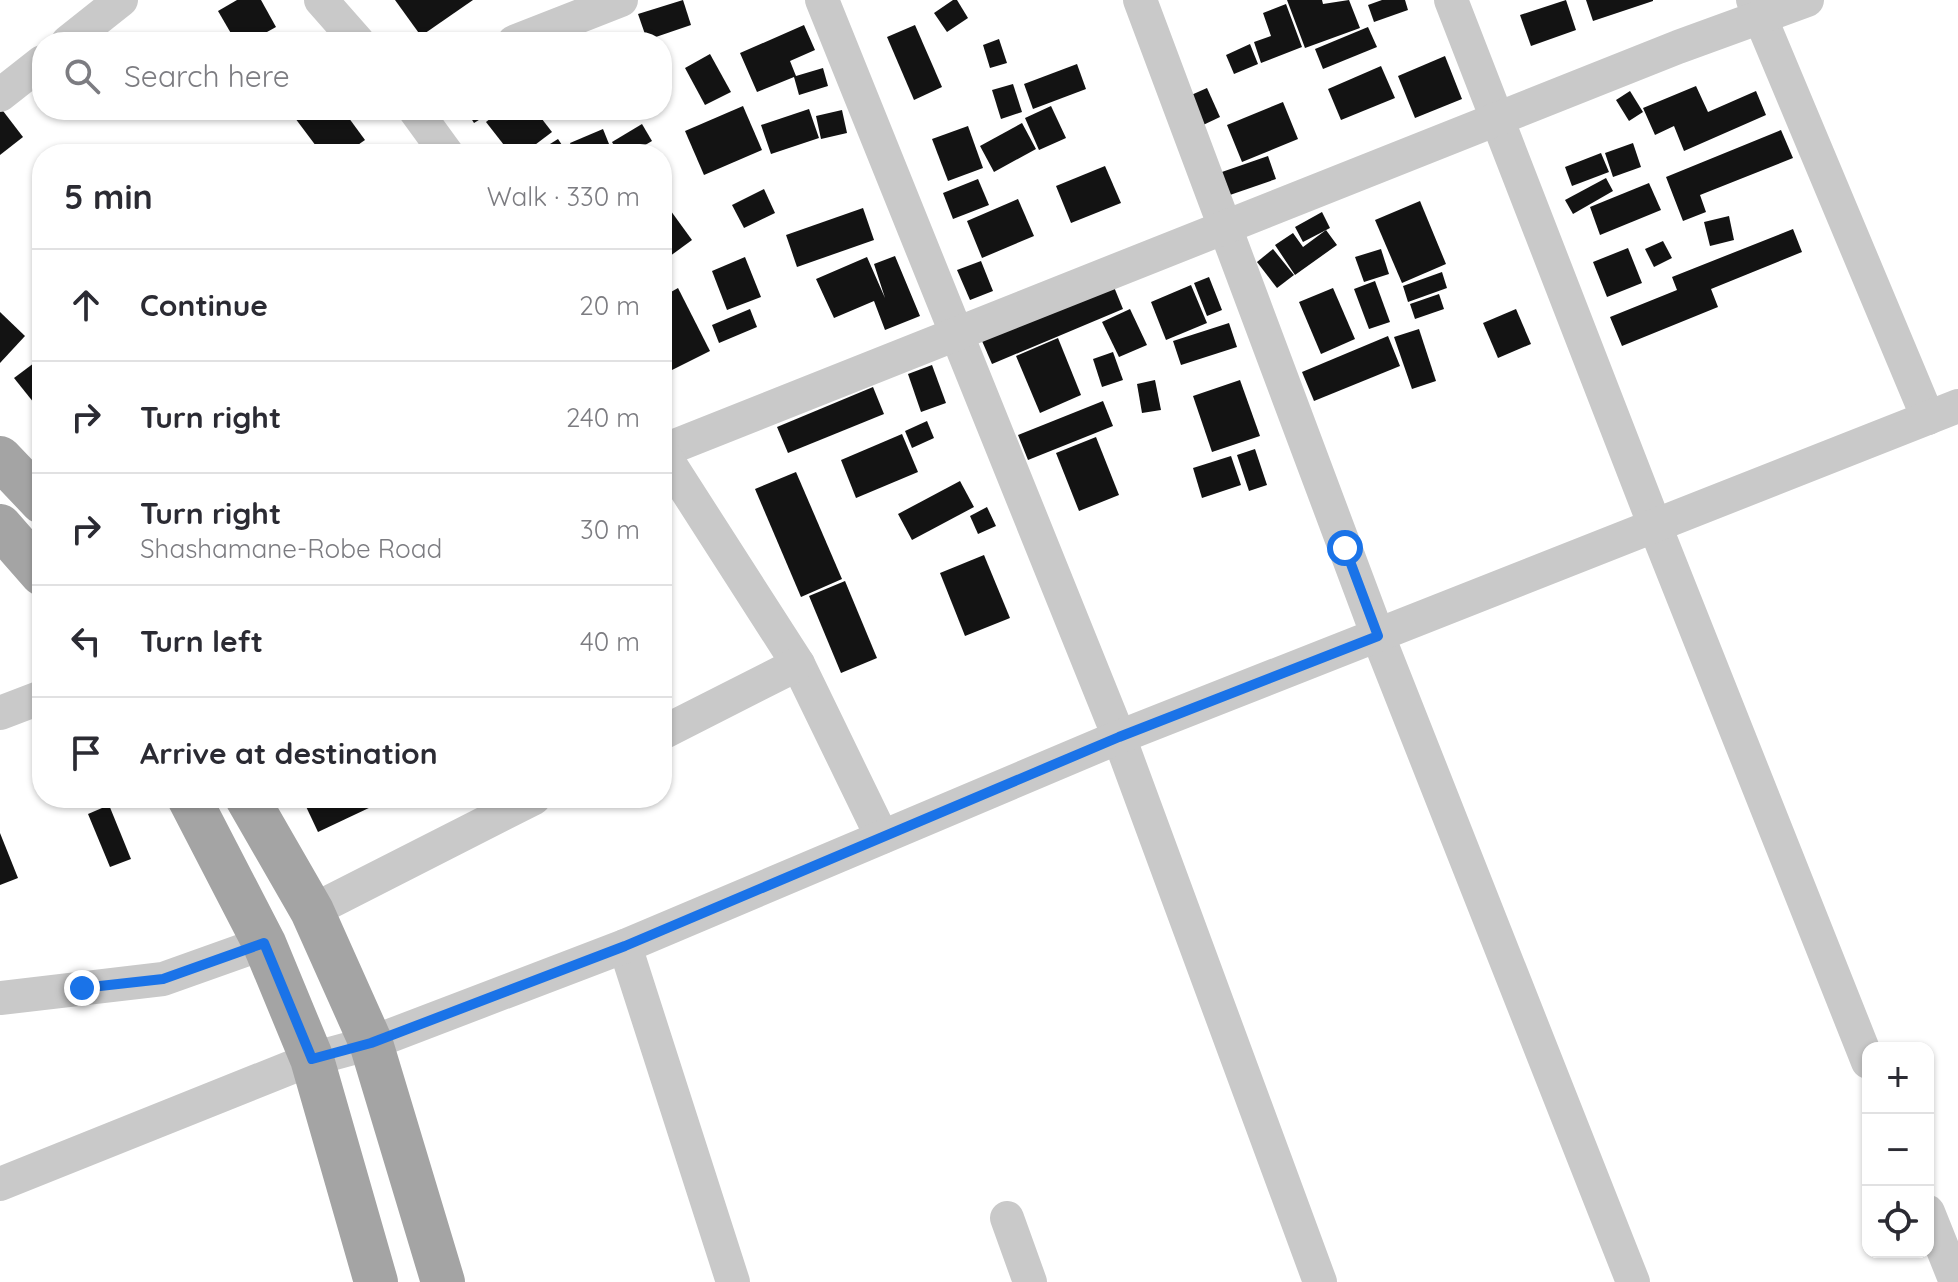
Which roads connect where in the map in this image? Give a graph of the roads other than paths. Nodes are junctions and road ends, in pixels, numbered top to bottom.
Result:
1 (121, 0) edge
2 (321, 0) edge
3 (621, 0) edge
4 (822, 0) edge
5 (1140, 0) edge
6 (1451, 0) edge
7 (1807, 0) edge
8 (1756, 9) edge
9 (81, 32) edge
10 (349, 32) edge
11 (539, 32) edge
12 (32, 70) edge
13 (0, 95) edge
14 (422, 120) edge
15 (1497, 120) junction
16 (440, 144) edge
17 (1226, 227) junction
18 (957, 334) junction
19 (1943, 412) edge
20 (672, 447) edge
21 (0, 458) edge
22 (672, 467) edge
23 (32, 492) edge
24 (0, 526) edge
25 (1655, 526) junction
26 (32, 563) edge
27 (1378, 636) junction
28 (798, 664) junction
29 (32, 701) edge
30 (0, 713) edge
31 (672, 728) edge
32 (1119, 737) junction
33 (194, 808) edge
34 (253, 808) edge
35 (514, 808) edge
36 (882, 837) junction
37 (312, 911) junction
38 (264, 943) junction
39 (625, 946) junction
40 (0, 998) edge
41 (371, 1043) junction
42 (1862, 1047) edge
43 (312, 1059) junction
44 (0, 1184) edge
45 (1007, 1218) dead end
46 (1934, 1227) edge
47 (376, 1282) edge
48 (443, 1282) edge
49 (733, 1282) edge
50 (1030, 1282) edge
51 (1320, 1282) edge
52 (1633, 1282) edge
53 (1956, 1282) edge

1 - 9 street
2 - 10 street
3 - 11 street
4 - 18 street
5 - 17 street
6 - 15 street
7 - 8 street
8 - 15 street
8 - 19 street
12 - 13 street
14 - 16 street
15 - 17 street
15 - 25 street
17 - 18 street
17 - 27 street
18 - 20 street
18 - 32 street
19 - 25 street
21 - 23 main road
22 - 28 street
24 - 26 main road
25 - 27 street
25 - 42 street
27 - 32 street
27 - 52 street
28 - 31 street
28 - 36 street
29 - 30 street
32 - 36 street
32 - 51 street
33 - 38 main road
34 - 37 main road
35 - 37 street
36 - 39 street
37 - 41 main road
38 - 40 street
38 - 43 main road
39 - 41 street
39 - 49 street
41 - 43 street
41 - 48 main road
43 - 44 street
43 - 47 main road
45 - 50 street
46 - 53 street

